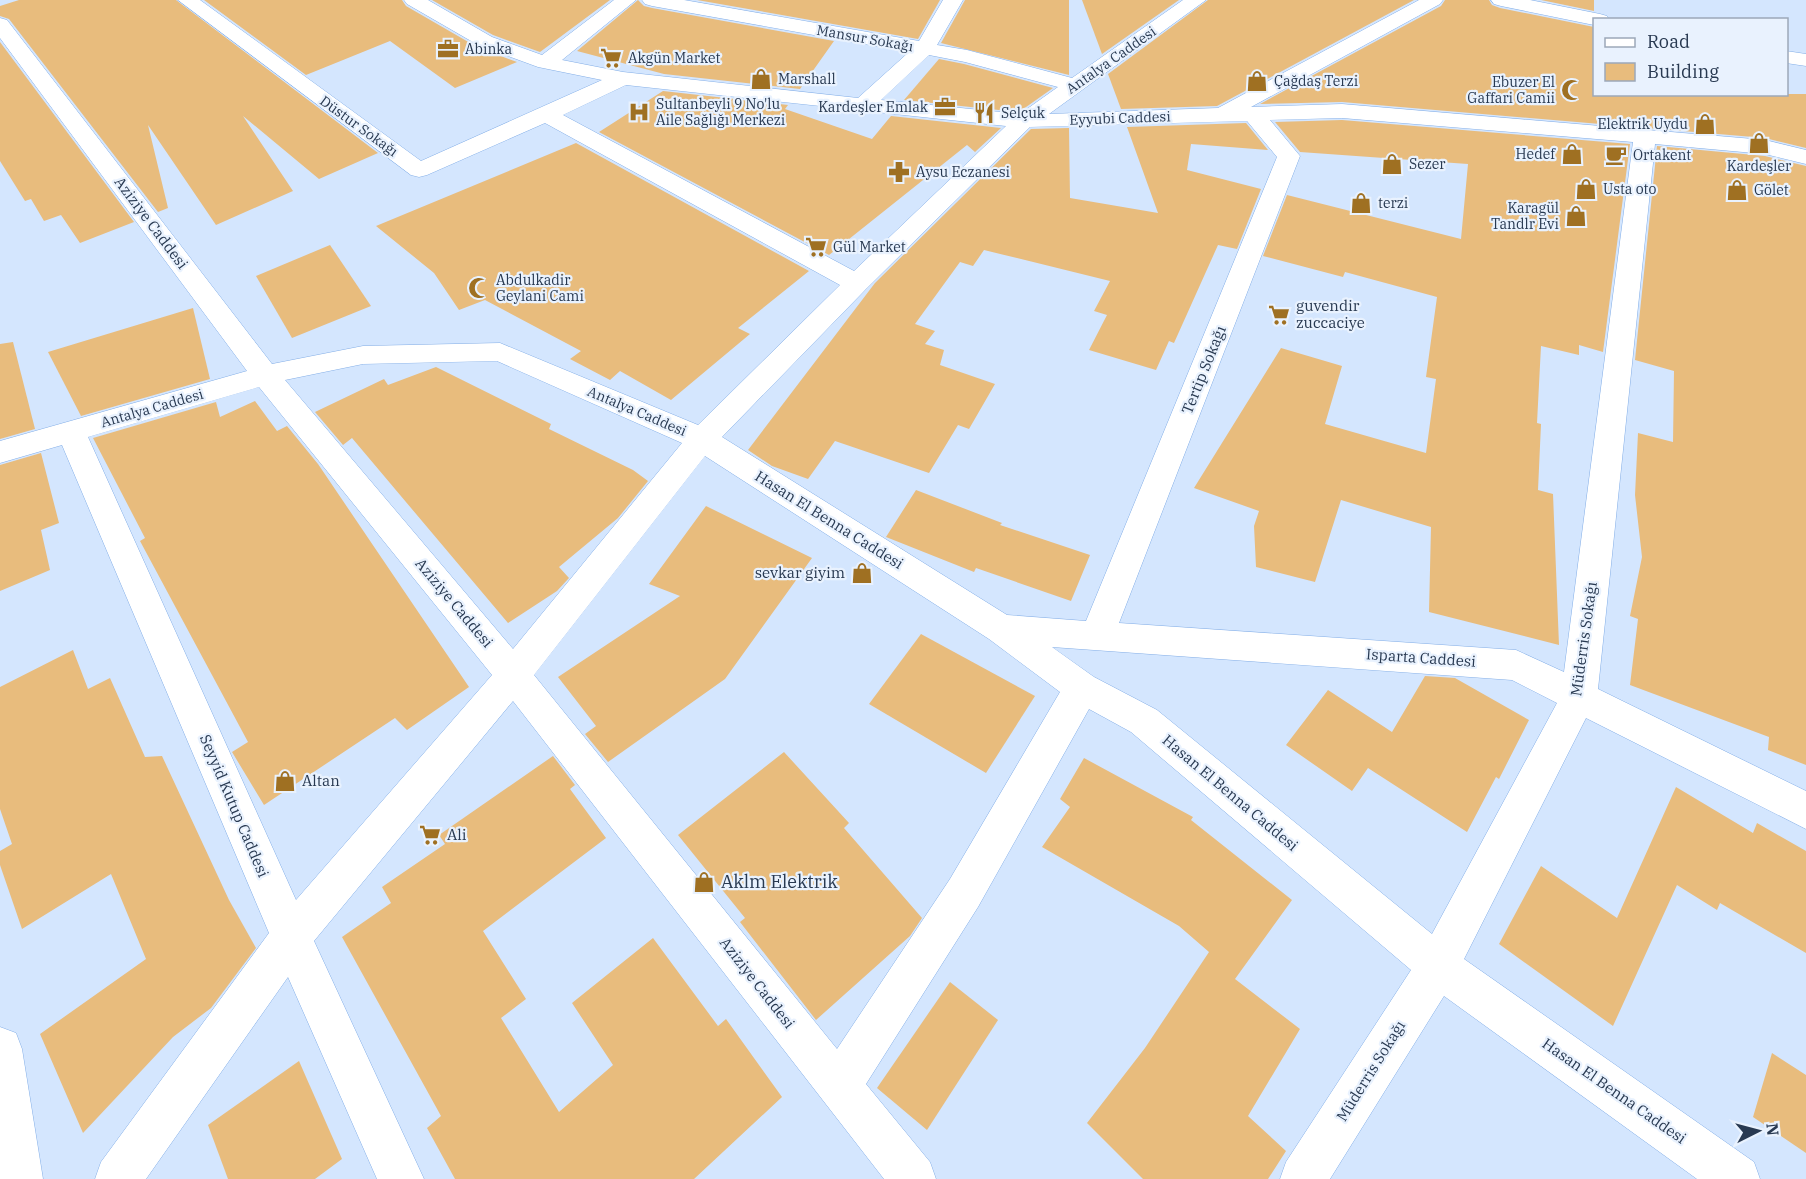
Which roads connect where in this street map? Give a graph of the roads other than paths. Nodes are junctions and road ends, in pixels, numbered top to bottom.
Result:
1 (188, 0) edge
2 (626, 0) edge
3 (652, 0) edge
4 (953, 0) edge
5 (1196, 0) edge
6 (1433, 0) edge
7 (1502, 0) edge
8 (426, 2) edge
9 (1593, 19) edge
10 (0, 24) edge
11 (925, 48) junction
12 (1788, 57) edge
13 (1806, 60) edge
14 (545, 63) junction
15 (623, 78) junction
16 (1075, 86) junction
17 (863, 105) junction
18 (1253, 114) junction
19 (546, 115) junction
20 (1220, 115) junction
21 (1024, 121) junction
22 (1645, 137) junction
23 (1806, 157) edge
24 (857, 283) junction
25 (266, 375) junction
26 (71, 431) junction
27 (702, 439) junction
28 (0, 452) edge
29 (1001, 629) junction
30 (1097, 635) junction
31 (513, 675) junction
32 (1082, 688) junction
33 (1579, 696) junction
34 (1806, 811) edge
35 (291, 937) junction
36 (1438, 966) junction
37 (0, 1050) edge
38 (839, 1086) junction
39 (20, 1179) edge
40 (118, 1179) edge
41 (401, 1179) edge
42 (913, 1179) edge
43 (1304, 1179) edge
44 (1737, 1179) edge

1 - 19 street, Düstur Sokağı
2 - 14 street
3 - 11 street, Mansur Sokağı
4 - 11 street
5 - 16 street, Antalya Caddesi
6 - 20 street
7 - 9 street
8 - 14 street, Eyyubi Caddesi
10 - 25 street, Aziziye Caddesi
11 - 16 street, Mansur Sokağı
11 - 17 street
12 - 13 street
14 - 15 street, Eyyubi Caddesi
15 - 17 street, Eyyubi Caddesi
15 - 19 street, Düstur Sokağı
16 - 21 street, Antalya Caddesi
17 - 21 street, Eyyubi Caddesi
18 - 20 street, Eyyubi Caddesi
18 - 22 street, Eyyubi Caddesi
18 - 30 street, Tertip Sokağı
19 - 24 street
20 - 21 street, Eyyubi Caddesi
21 - 24 street, Antalya Caddesi
22 - 23 street, Eyyubi Caddesi
22 - 33 street, Müderris Sokağı
24 - 27 street, Antalya Caddesi
25 - 26 street, Antalya Caddesi
25 - 27 street, Antalya Caddesi
25 - 31 street, Aziziye Caddesi
26 - 28 street, Antalya Caddesi
26 - 35 street, Seyyid Kutup Caddesi
27 - 29 street, Hasan El Benna Caddesi
27 - 31 street
29 - 30 street, Isparta Caddesi
29 - 32 street, Hasan El Benna Caddesi
30 - 33 street, Isparta Caddesi
31 - 35 street
31 - 38 street, Aziziye Caddesi
32 - 36 street, Hasan El Benna Caddesi
32 - 38 street
33 - 34 street, Isparta Caddesi
33 - 36 street, Müderris Sokağı
35 - 40 street
35 - 41 street, Seyyid Kutup Caddesi
36 - 43 street, Müderris Sokağı
36 - 44 street, Hasan El Benna Caddesi
37 - 39 street
38 - 42 street, Aziziye Caddesi

